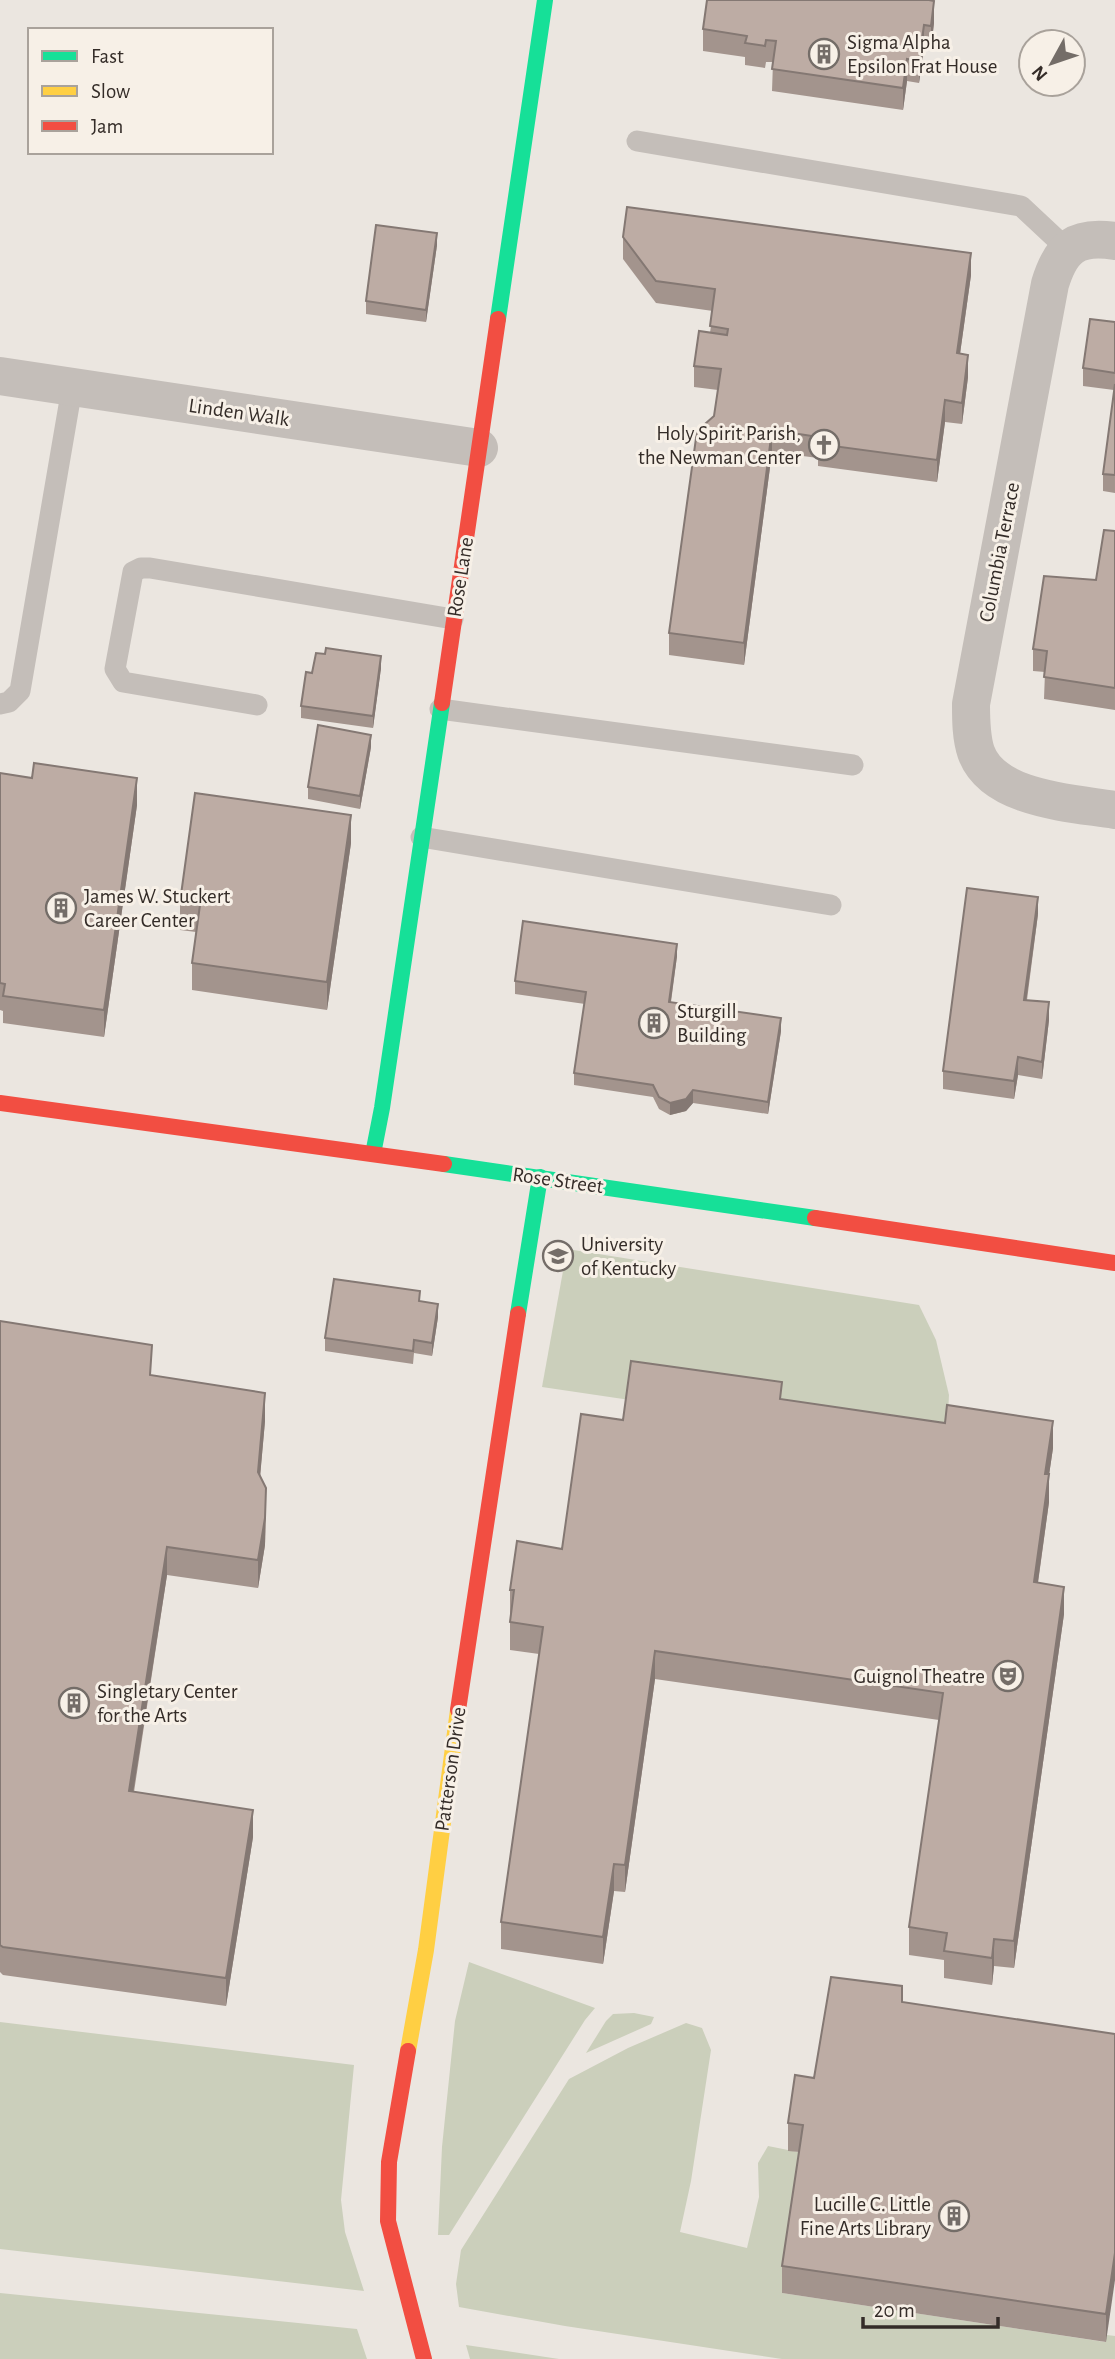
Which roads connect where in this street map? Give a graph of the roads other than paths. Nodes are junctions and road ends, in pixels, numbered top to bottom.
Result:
1 (545, 0) edge
2 (636, 141) dead end
3 (1115, 241) edge
4 (1067, 249) junction
5 (0, 376) edge
6 (72, 387) junction
7 (479, 448) junction
8 (453, 619) junction
9 (0, 704) edge
10 (257, 705) dead end
11 (440, 709) junction
12 (853, 765) dead end
13 (1115, 810) edge
14 (421, 837) junction
15 (831, 905) dead end
16 (0, 1103) edge
17 (373, 1154) junction
18 (540, 1177) junction
19 (1115, 1263) edge
20 (424, 2359) edge

1 - 7 street, Rose Lane
2 - 4 lane
3 - 4 street
4 - 13 street, Columbia Terrace
5 - 6 street, Linden Walk
6 - 7 street, Linden Walk
6 - 9 lane
7 - 8 street, Rose Lane
8 - 10 lane
8 - 11 street, Rose Lane
11 - 12 lane
11 - 14 street, Rose Lane
14 - 15 lane
14 - 17 street, Rose Lane
16 - 17 street, Rose Street
17 - 18 street, Rose Street
18 - 19 street, Rose Street
18 - 20 street, Patterson Drive

